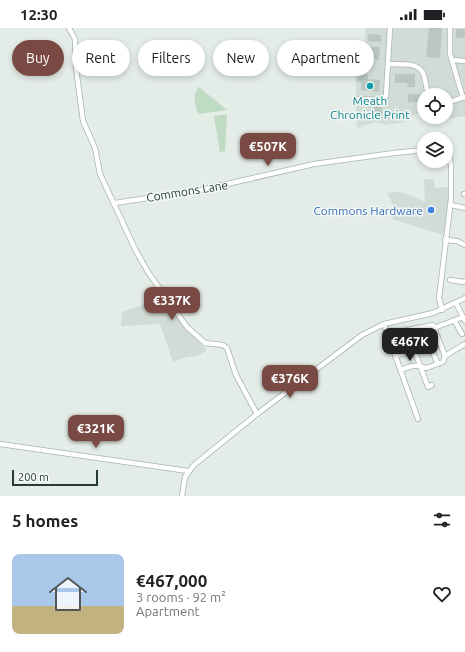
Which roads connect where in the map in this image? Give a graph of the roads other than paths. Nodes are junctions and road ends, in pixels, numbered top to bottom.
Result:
1 (69, 28) edge
2 (390, 28) edge
3 (450, 28) edge
4 (452, 60) junction
5 (465, 62) edge
6 (388, 64) junction
7 (426, 88) edge
8 (464, 97) edge
9 (356, 99) dead end
10 (453, 100) edge
11 (417, 151) edge
12 (450, 168) edge
13 (115, 203) junction
14 (451, 204) junction
15 (465, 208) edge
16 (445, 240) junction
17 (465, 245) edge
18 (450, 280) dead end
19 (465, 281) edge
20 (465, 298) edge
21 (456, 303) junction
22 (442, 310) junction
23 (464, 319) edge
24 (454, 320) junction
25 (384, 324) junction
26 (434, 328) junction
27 (462, 334) dead end
28 (425, 335) dead end
29 (465, 344) edge
30 (414, 350) junction
31 (395, 356) junction
32 (445, 356) junction
33 (438, 364) junction
34 (420, 366) junction
35 (400, 370) junction
36 (432, 385) dead end
37 (257, 414) junction
38 (418, 419) dead end
39 (0, 444) edge
40 (188, 471) junction
41 (182, 496) edge

1 - 13 street
2 - 6 street
3 - 4 street
4 - 5 street
4 - 8 street
6 - 7 street
6 - 9 street
8 - 10 street
11 - 13 street, Commons Lane
12 - 14 street
13 - 37 street
14 - 15 street
14 - 16 street
16 - 17 street
16 - 22 street
18 - 19 street
20 - 21 street
21 - 22 street
21 - 23 street
22 - 25 street
23 - 24 street
24 - 26 street
24 - 27 street
25 - 31 street
25 - 37 street
26 - 30 street
26 - 32 street
28 - 33 street
29 - 32 street
30 - 31 street
30 - 34 street
31 - 35 street
32 - 33 street
33 - 34 street
34 - 35 street
34 - 36 street
35 - 38 street
37 - 40 street
39 - 40 street
40 - 41 street

